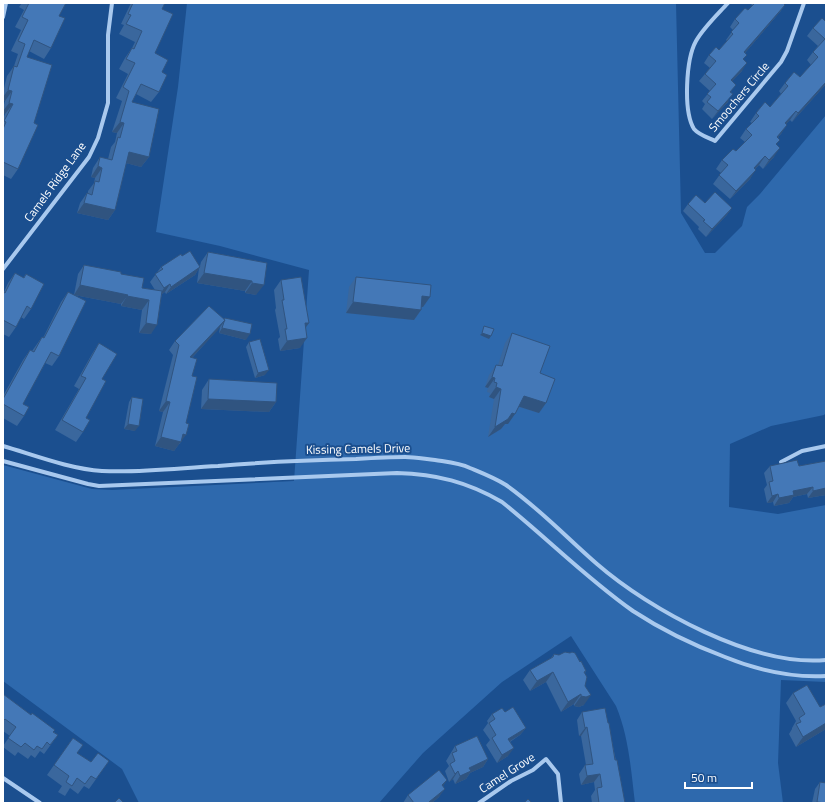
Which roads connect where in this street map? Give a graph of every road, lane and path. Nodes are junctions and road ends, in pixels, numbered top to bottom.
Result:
1 (6, 3) edge
2 (112, 3) edge
3 (728, 3) edge
4 (804, 3) edge
5 (3, 16) edge
6 (3, 269) edge
7 (3, 446) edge
8 (826, 446) edge
9 (3, 461) edge
10 (781, 462) edge
11 (826, 660) edge
12 (826, 676) edge
13 (3, 778) edge
14 (40, 803) edge
15 (479, 803) edge
16 (561, 803) edge

1 - 5 street
2 - 6 street, Camels Ridge Lane
3 - 4 street, Smoochers Circle
7 - 11 street, Kissing Camels Drive
8 - 10 street
9 - 12 street, Kissing Camels Drive
13 - 14 street
15 - 16 street, Camel Grove

